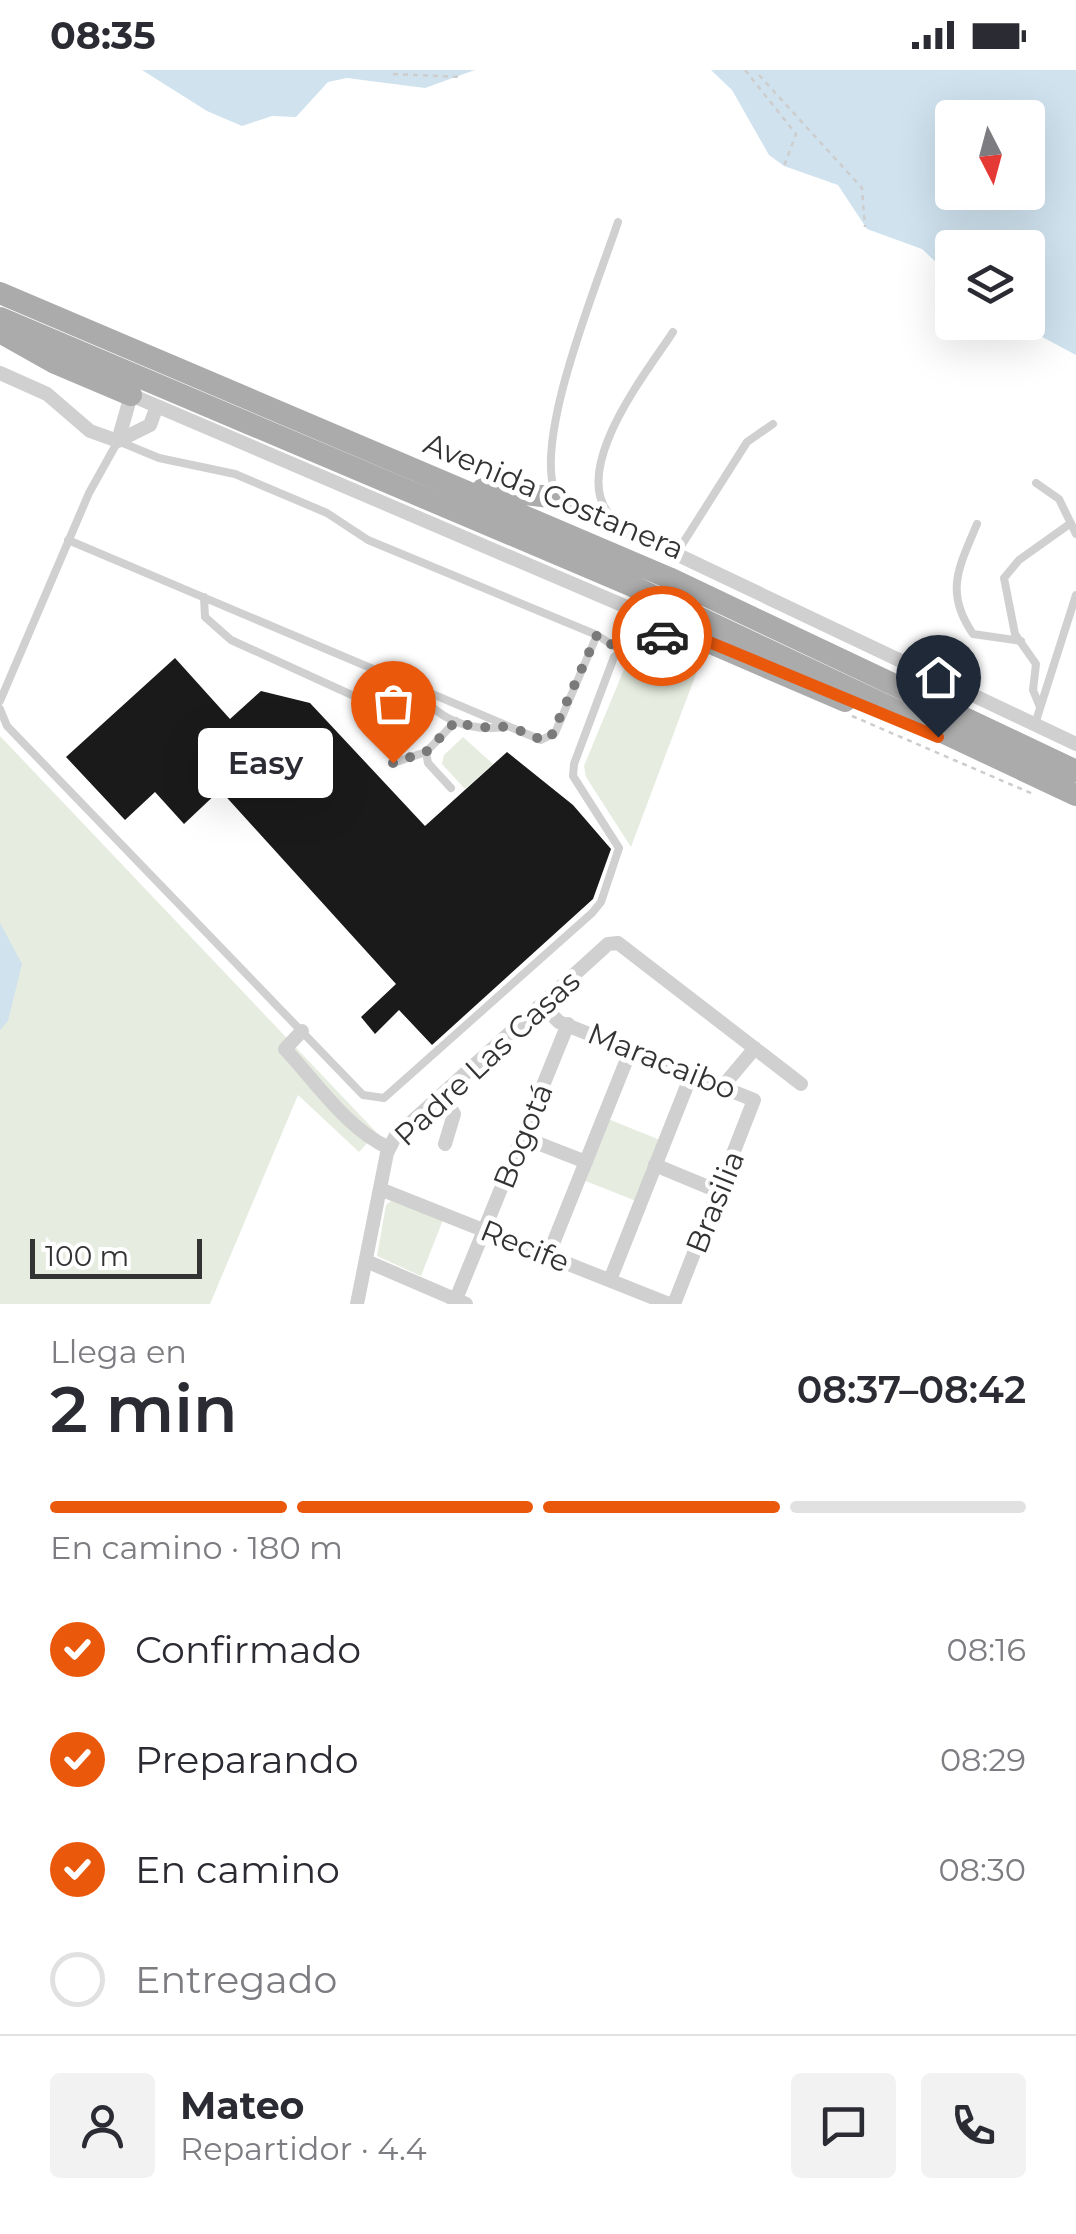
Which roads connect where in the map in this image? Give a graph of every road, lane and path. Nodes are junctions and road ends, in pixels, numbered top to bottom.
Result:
1 (745, 70) edge
2 (394, 74) dead end
3 (759, 75) dead end
4 (462, 77) dead end
5 (784, 166) dead end
6 (618, 222) dead end
7 (865, 227) dead end
8 (0, 293) edge
9 (0, 318) edge
10 (0, 332) edge
11 (673, 332) dead end
12 (0, 373) edge
13 (131, 395) junction
14 (157, 406) junction
15 (773, 424) dead end
16 (118, 440) junction
17 (440, 480) junction
18 (1036, 483) dead end
19 (558, 498) junction
20 (977, 524) dead end
21 (1071, 524) junction
22 (630, 532) junction
23 (1076, 534) edge
24 (68, 540) junction
25 (676, 554) junction
26 (1076, 595) edge
27 (204, 598) junction
28 (668, 625) junction
29 (597, 635) junction
30 (1021, 641) junction
31 (620, 650) junction
32 (416, 688) junction
33 (0, 701) edge
34 (1040, 706) junction
35 (0, 709) edge
36 (400, 717) dead end
37 (456, 721) junction
38 (1035, 724) junction
39 (509, 726) junction
40 (1076, 744) edge
41 (426, 752) junction
42 (986, 752) junction
43 (393, 763) dead end
44 (1076, 771) edge
45 (451, 788) dead end
46 (1076, 795) edge
47 (546, 1001) junction
48 (568, 1024) junction
49 (302, 1031) junction
50 (755, 1048) junction
51 (631, 1049) junction
52 (692, 1073) junction
53 (802, 1084) dead end
54 (723, 1086) junction
55 (442, 1096) junction
56 (754, 1100) joint
57 (522, 1137) junction
58 (445, 1144) dead end
59 (389, 1148) junction
60 (586, 1162) junction
61 (655, 1165) junction
62 (380, 1189) junction
63 (720, 1192) junction
64 (485, 1230) junction
65 (548, 1256) junction
66 (366, 1261) junction
67 (610, 1280) junction
68 (459, 1303) edge
69 (357, 1304) edge
70 (672, 1304) edge

1 - 5 path
2 - 4 path
3 - 7 path
6 - 19 lane
8 - 17 main road, Avenida Costanera
9 - 42 main road, Avenida Costanera
10 - 13 main road
11 - 22 lane
12 - 16 street
13 - 14 street
13 - 16 street
14 - 16 street
14 - 28 street
15 - 25 lane
16 - 24 lane
16 - 29 lane
17 - 19 main road
17 - 44 main road, Avenida Costanera
18 - 21 lane
19 - 22 street
20 - 30 lane
21 - 23 lane
21 - 30 lane
22 - 25 street
24 - 27 lane
24 - 33 lane
25 - 38 street
26 - 34 lane
27 - 32 lane
27 - 36 lane
28 - 31 lane
28 - 42 main road
29 - 31 lane
29 - 39 lane
30 - 34 lane
31 - 49 lane
32 - 37 lane
32 - 39 lane
34 - 38 lane
35 - 49 lane
37 - 39 lane
37 - 41 lane
38 - 40 street
41 - 43 lane
41 - 45 lane
42 - 46 main road, Avenida Costanera
47 - 48 street, Maracaibo
47 - 50 street, Padre Las Casas
47 - 55 street, Padre Las Casas
48 - 51 street, Maracaibo
48 - 57 street, Bogotá
49 - 59 street
50 - 53 street
50 - 54 street
51 - 52 street, Maracaibo
51 - 60 street
52 - 54 street, Maracaibo
52 - 61 street
54 - 56 street, Maracaibo
55 - 58 street
55 - 59 street, Padre Las Casas
56 - 63 street, Brasilia
57 - 60 street
57 - 64 street, Bogotá
59 - 62 street, Padre Las Casas
60 - 65 street
61 - 63 street
61 - 67 street
62 - 64 street, Recife
62 - 66 street, Padre Las Casas
63 - 70 street, Brasilia
64 - 65 street, Recife
64 - 68 street, Bogotá
65 - 67 street, Recife
66 - 68 street
66 - 69 street, Padre Las Casas
67 - 70 street, Recife

